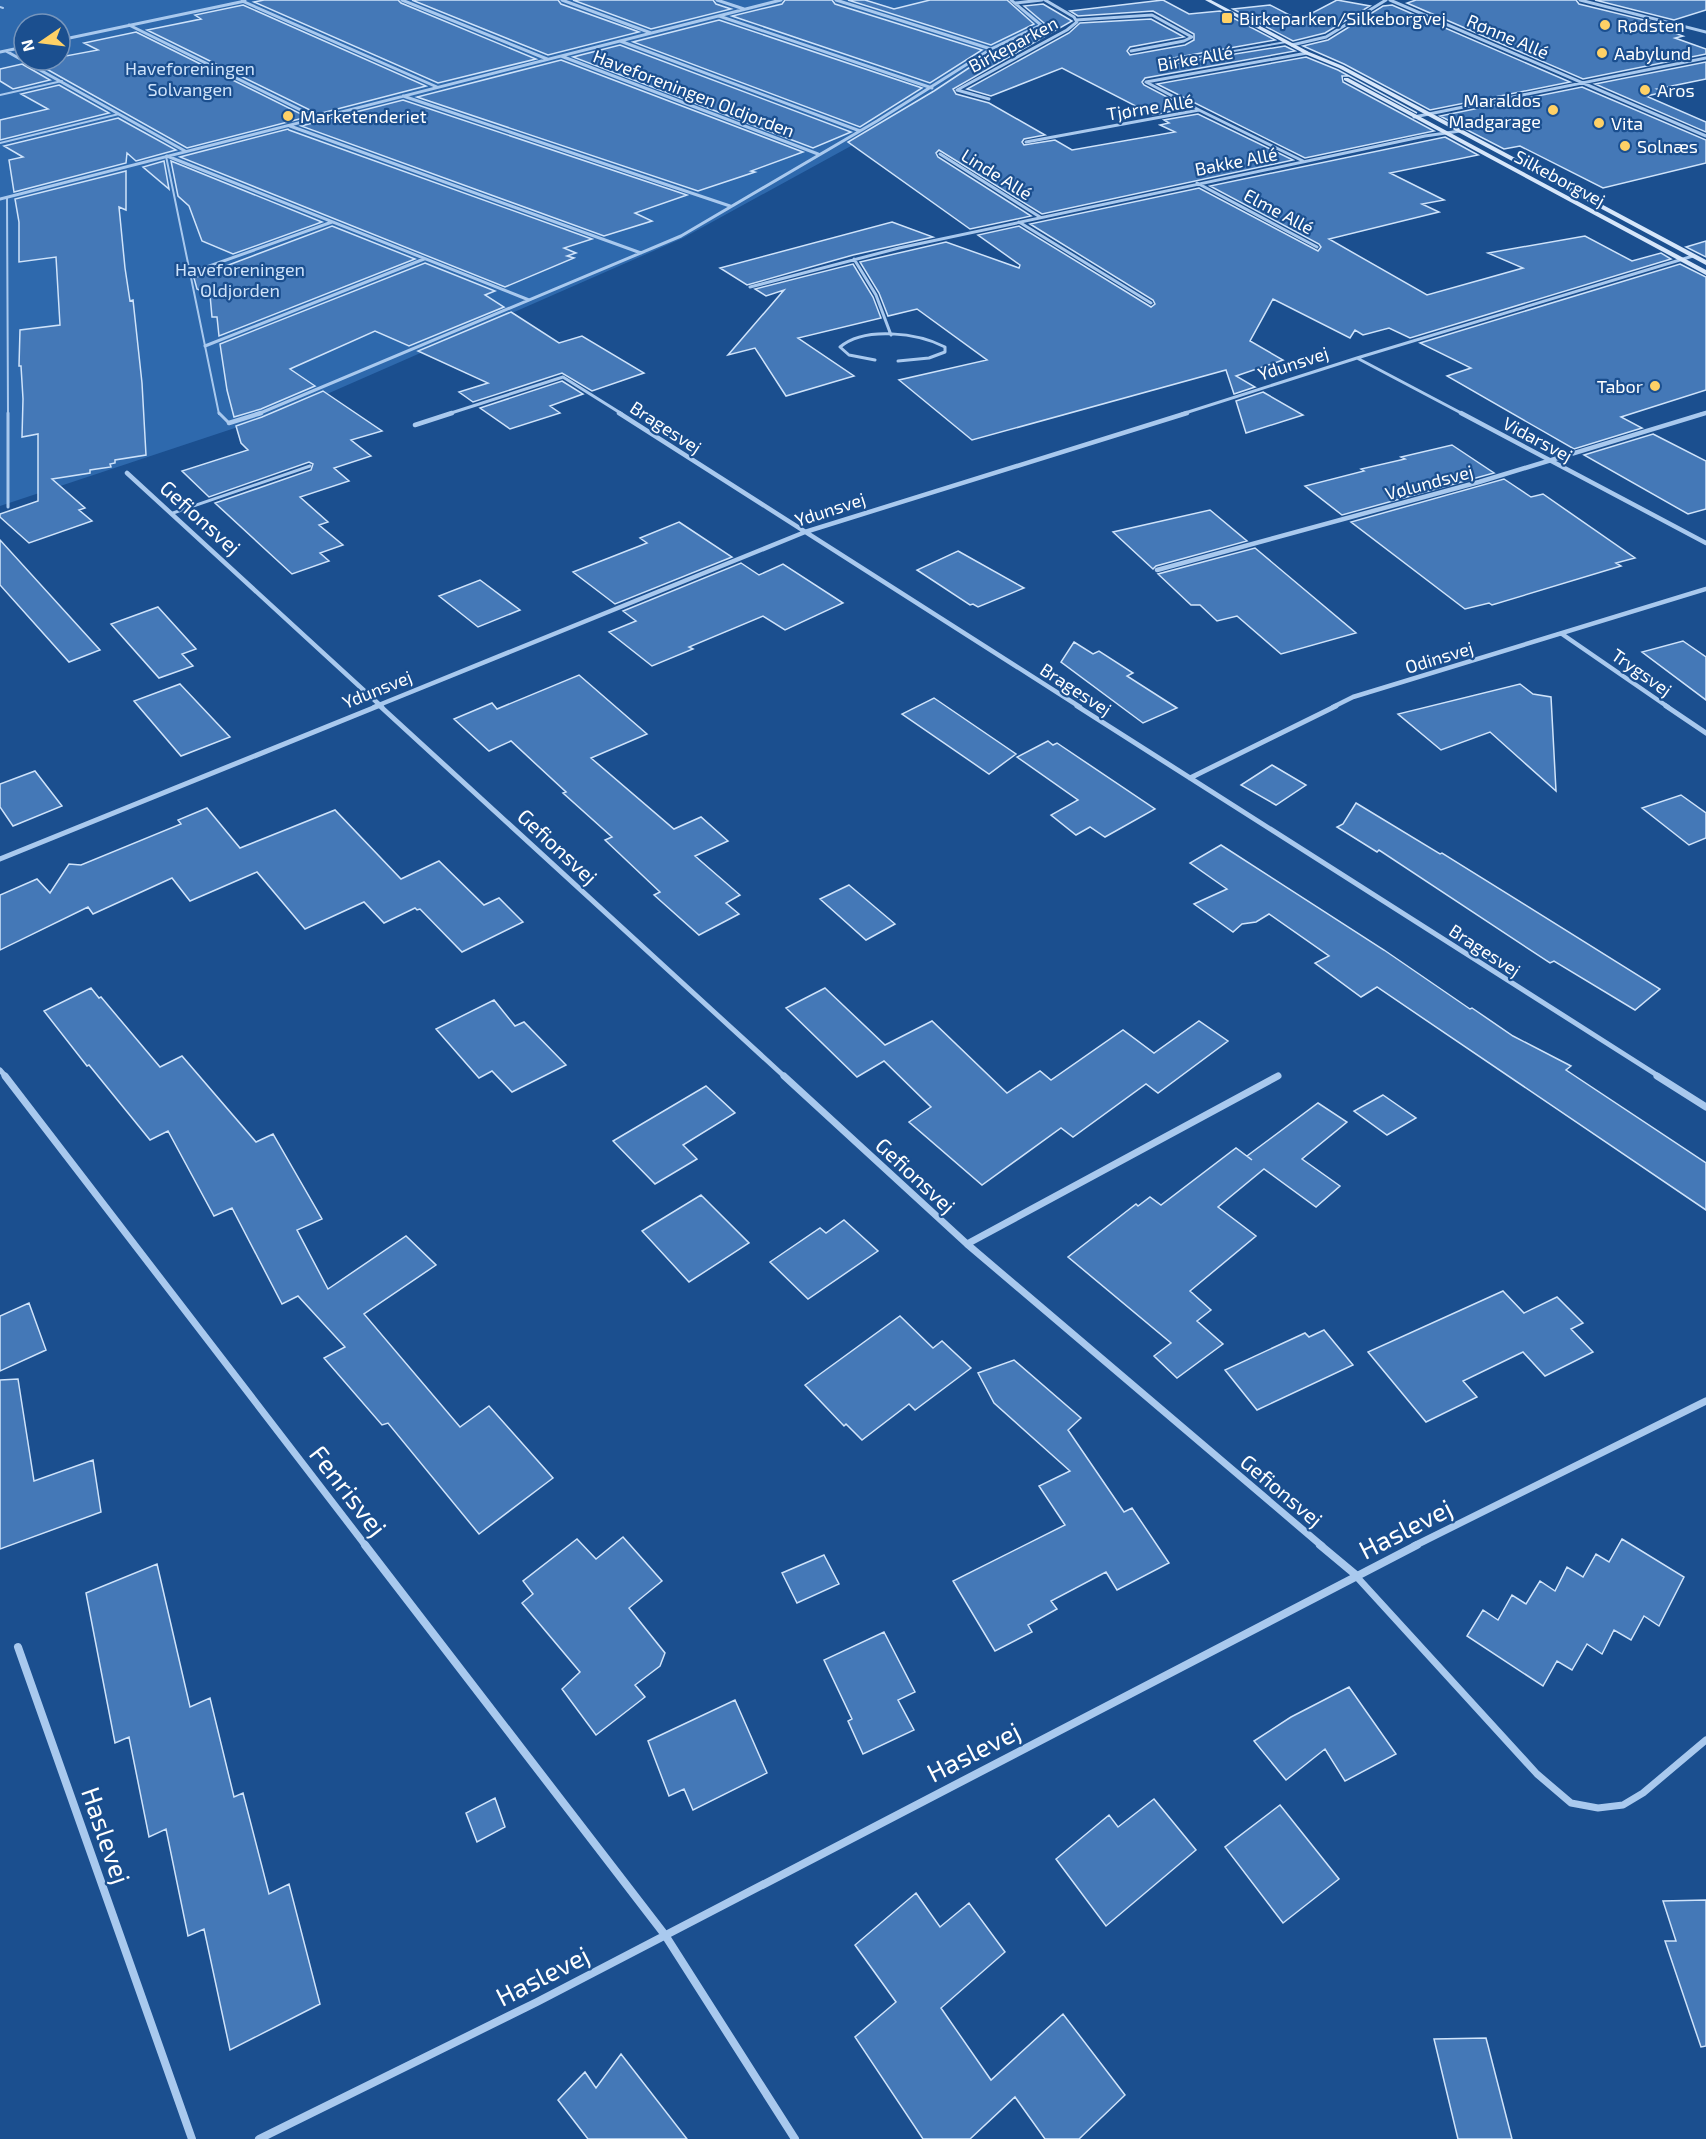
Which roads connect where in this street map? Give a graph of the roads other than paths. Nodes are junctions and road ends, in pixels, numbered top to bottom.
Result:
1 (249, 0) edge
2 (402, 0) edge
3 (562, 0) edge
4 (717, 0) edge
5 (781, 0) edge
6 (836, 0) edge
7 (1011, 0) edge
8 (1043, 0) edge
9 (1207, 0) edge
10 (1388, 0) edge
11 (1580, 0) edge
12 (242, 1) edge
13 (1015, 3) junction
14 (745, 9) junction
15 (719, 16) junction
16 (1076, 20) junction
17 (129, 25) junction
18 (1706, 32) edge
19 (651, 33) junction
20 (72, 37) edge
21 (620, 41) junction
22 (1286, 42) junction
23 (1292, 45) junction
24 (991, 49) junction
25 (12, 50) edge
26 (6, 51) junction
27 (1131, 51) dead end
28 (0, 52) edge
29 (1307, 53) junction
30 (561, 56) junction
31 (1706, 58) edge
32 (548, 60) junction
33 (1163, 63) dead end
34 (1334, 72) dead end
35 (1343, 77) dead end
36 (62, 81) junction
37 (1583, 83) junction
38 (437, 87) junction
39 (932, 88) junction
40 (0, 95) edge
41 (402, 96) junction
42 (989, 99) dead end
43 (1199, 110) junction
44 (119, 114) junction
45 (1430, 114) junction
46 (1414, 117) junction
47 (317, 118) junction
48 (288, 125) junction
49 (860, 131) junction
50 (1460, 131) junction
51 (1445, 133) junction
52 (1706, 136) edge
53 (1026, 142) dead end
54 (0, 143) edge
55 (185, 151) junction
56 (818, 154) junction
57 (940, 154) dead end
58 (166, 156) junction
59 (1304, 161) junction
60 (1196, 183) junction
61 (7, 197) junction
62 (0, 199) edge
63 (730, 206) junction
64 (1040, 217) junction
65 (332, 222) junction
66 (1019, 222) junction
67 (1317, 247) dead end
68 (642, 253) junction
69 (1693, 256) junction
70 (424, 259) junction
71 (1679, 259) junction
72 (854, 260) junction
73 (1706, 263) edge
74 (190, 273) junction
75 (1706, 273) edge
76 (750, 287) dead end
77 (529, 300) junction
78 (1151, 303) dead end
79 (891, 335) junction
80 (204, 346) junction
81 (1357, 358) junction
82 (875, 360) dead end
83 (898, 361) dead end
84 (1706, 413) edge
85 (229, 423) joint
86 (415, 425) dead end
87 (1551, 461) junction
88 (310, 466) dead end
89 (127, 472) dead end
90 (8, 507) dead end
91 (173, 513) junction
92 (806, 532) junction
93 (1706, 543) edge
94 (1157, 570) dead end
95 (1706, 589) edge
96 (1562, 634) junction
97 (380, 704) junction
98 (1706, 733) edge
99 (1190, 778) junction
100 (0, 859) edge
101 (0, 1070) edge
102 (1278, 1076) dead end
103 (1706, 1107) edge
104 (967, 1244) junction
105 (1706, 1401) edge
106 (1356, 1575) junction
107 (18, 1647) dead end
108 (1706, 1740) edge
109 (665, 1935) junction
110 (192, 2139) edge
111 (260, 2139) edge
112 (795, 2139) edge

1 - 12 street
2 - 32 street
3 - 19 street
4 - 14 street
5 - 14 street
6 - 24 street
7 - 13 street
8 - 13 street
8 - 16 street, Birkeparken
9 - 22 street, Silkeborgvej
10 - 23 street
10 - 37 street, Rønne Allé
11 - 18 street
12 - 17 street
12 - 38 street
13 - 24 street
14 - 15 street
15 - 19 street
15 - 39 street
16 - 27 street, Birkeparken
16 - 42 street, Birkeparken
17 - 20 street
17 - 47 street
19 - 21 street
21 - 30 street
21 - 49 street, Haveforeningen Oldjorden
22 - 23 street, Silkeborgvej
22 - 33 lane
23 - 29 street, Silkeborgvej
24 - 39 street
25 - 26 street
26 - 28 street
26 - 36 street
29 - 34 street, Silkeborgvej
29 - 43 street, Birke Allé
29 - 45 street, Silkeborgvej
30 - 32 street
30 - 56 street, Haveforeningen Oldjorden
31 - 37 street
32 - 38 street
35 - 46 street, Silkeborgvej
36 - 40 lane
36 - 44 street
37 - 45 street
37 - 52 street, Rønne Allé
38 - 41 street
39 - 49 street
41 - 47 street
41 - 63 street
43 - 53 street, Tjørne Allé
43 - 59 street, Tjørne Allé
44 - 54 lane
44 - 55 street
45 - 46 street
45 - 50 street, Silkeborgvej
46 - 51 street, Silkeborgvej
47 - 48 street
48 - 55 street
48 - 68 street
49 - 56 street
50 - 51 street, Bakke Allé
50 - 69 street, Silkeborgvej
51 - 59 street, Bakke Allé
51 - 71 street, Silkeborgvej
55 - 58 street
56 - 63 street
57 - 64 street, Linde Allé
58 - 61 street
58 - 65 street
58 - 74 lane
59 - 60 street, Bakke Allé
60 - 64 street, Bakke Allé
60 - 67 street, Elme Allé
61 - 62 street
61 - 90 lane
63 - 68 street
64 - 66 street, Bakke Allé
65 - 70 street
65 - 74 street
66 - 72 street, Bakke Allé
66 - 78 street
68 - 77 street
69 - 71 street, Ydunsvej
69 - 73 street, Silkeborgvej
70 - 77 street
70 - 80 street
71 - 75 street, Silkeborgvej
71 - 81 street, Ydunsvej
72 - 76 street, Bakke Allé
72 - 79 street
74 - 80 lane
77 - 85 street
79 - 82 street
79 - 83 street
80 - 85 lane
81 - 87 street, Vidarsvej
81 - 92 street, Ydunsvej
84 - 87 street, Vølundsvej
86 - 92 street, Bragesvej
87 - 93 street, Vidarsvej
87 - 94 street, Vølundsvej
88 - 91 lane
89 - 91 street, Gefionsvej
91 - 97 street, Gefionsvej
92 - 97 street, Ydunsvej
92 - 99 street, Bragesvej
95 - 96 street, Odinsvej
96 - 98 street, Trygsvej
96 - 99 street, Odinsvej
97 - 100 street, Ydunsvej
97 - 104 street, Gefionsvej
99 - 103 street, Bragesvej
101 - 109 street, Fenrisvej
102 - 104 street
104 - 106 street, Gefionsvej
105 - 106 street, Haslevej
106 - 108 lane
106 - 109 street, Haslevej
107 - 110 street, Haslevej
109 - 111 street, Haslevej
109 - 112 street, Fenrisvej

